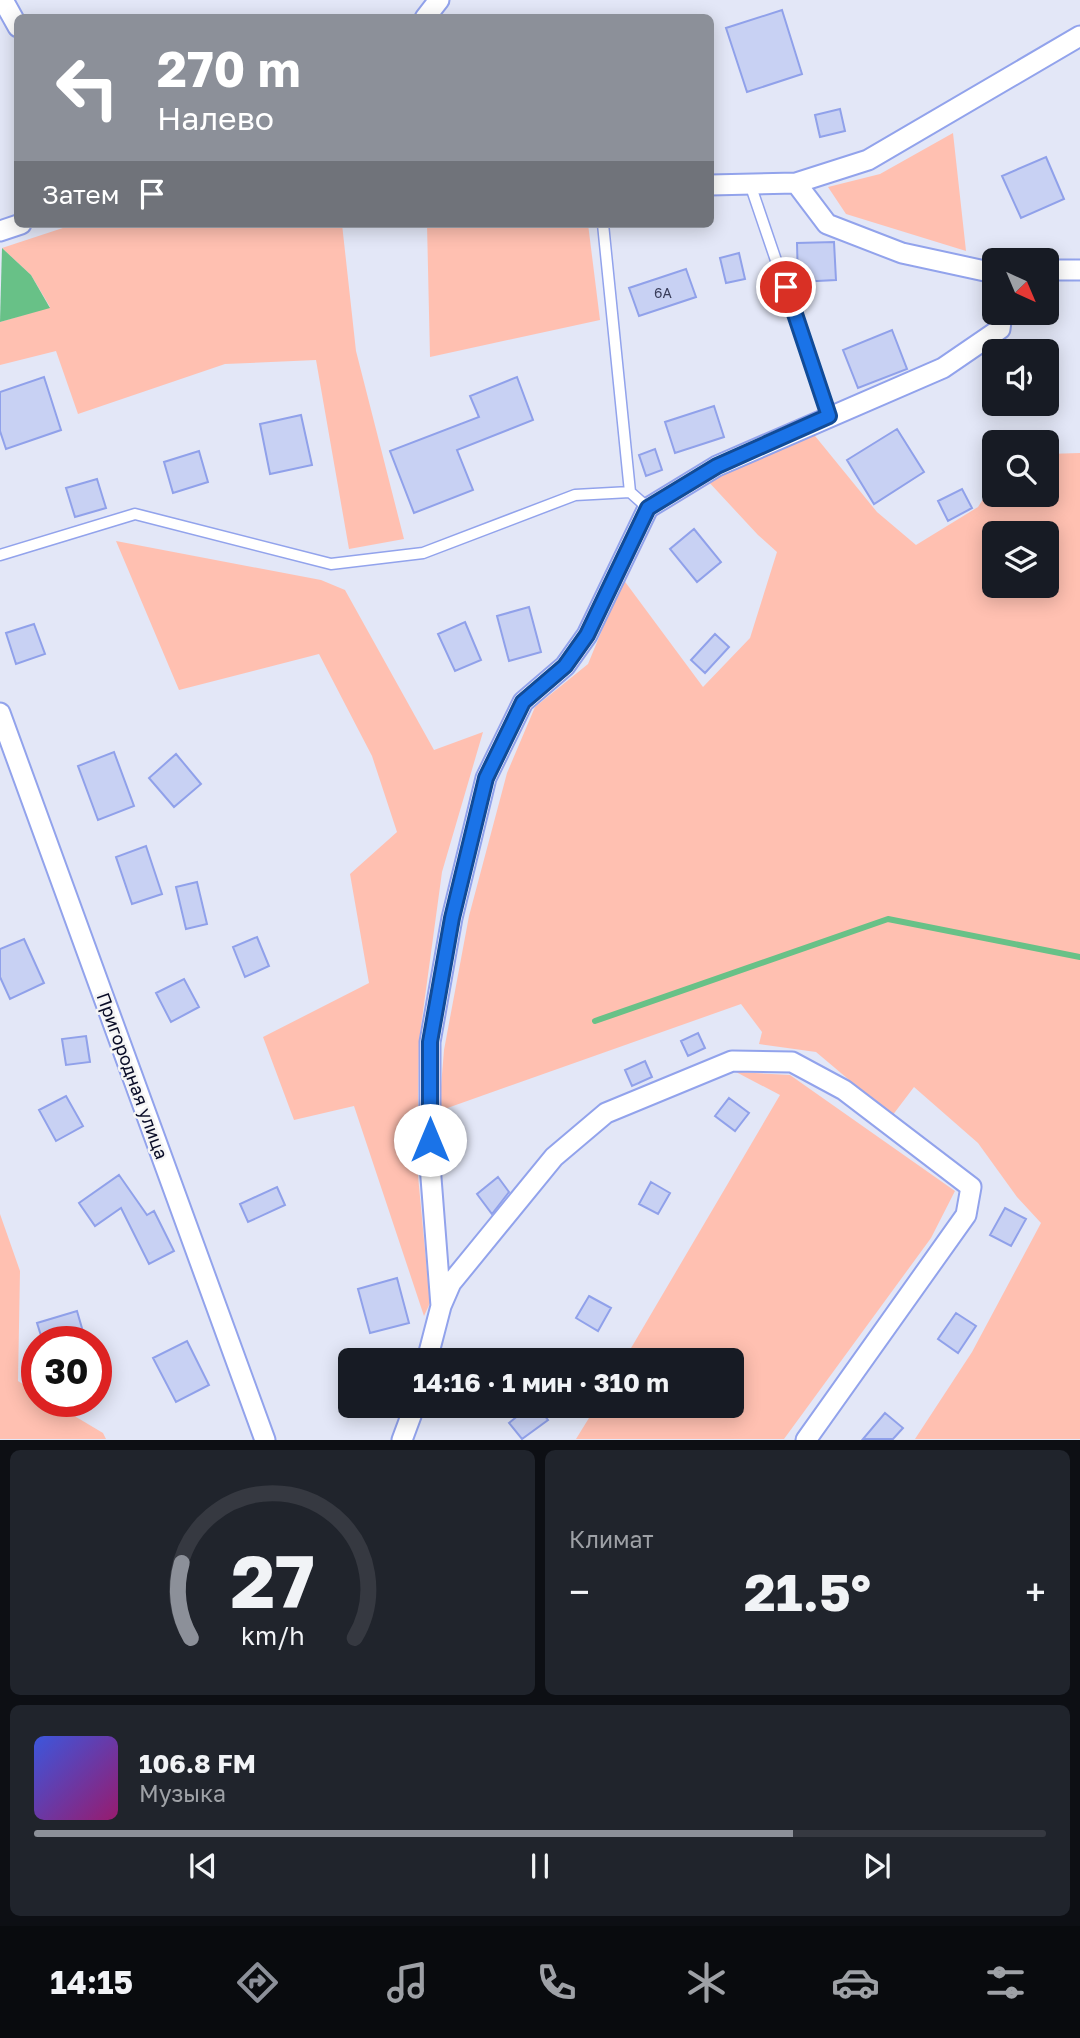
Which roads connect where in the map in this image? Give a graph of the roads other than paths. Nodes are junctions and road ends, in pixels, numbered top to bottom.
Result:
1 (4, 0) edge
2 (439, 0) edge
3 (428, 14) edge
4 (14, 19) edge
5 (1080, 36) edge
6 (796, 183) junction
7 (750, 184) junction
8 (714, 185) edge
9 (603, 228) edge
10 (1059, 270) edge
11 (1080, 270) edge
12 (982, 271) edge
13 (1000, 326) edge
14 (829, 416) junction
15 (630, 492) junction
16 (648, 508) junction
17 (0, 555) edge
18 (0, 713) edge
19 (441, 1306) junction
20 (430, 1348) edge
21 (410, 1418) edge
22 (265, 1440) edge
23 (402, 1440) edge
24 (806, 1440) edge

1 - 4 street
2 - 3 street
5 - 6 street
6 - 7 street
6 - 12 street
7 - 8 street
7 - 14 lane
9 - 15 lane
10 - 11 street
13 - 14 street
14 - 16 street
15 - 16 lane
15 - 17 lane
16 - 19 street
18 - 22 street, Пригородная улица
19 - 20 street
19 - 24 street
21 - 23 street

